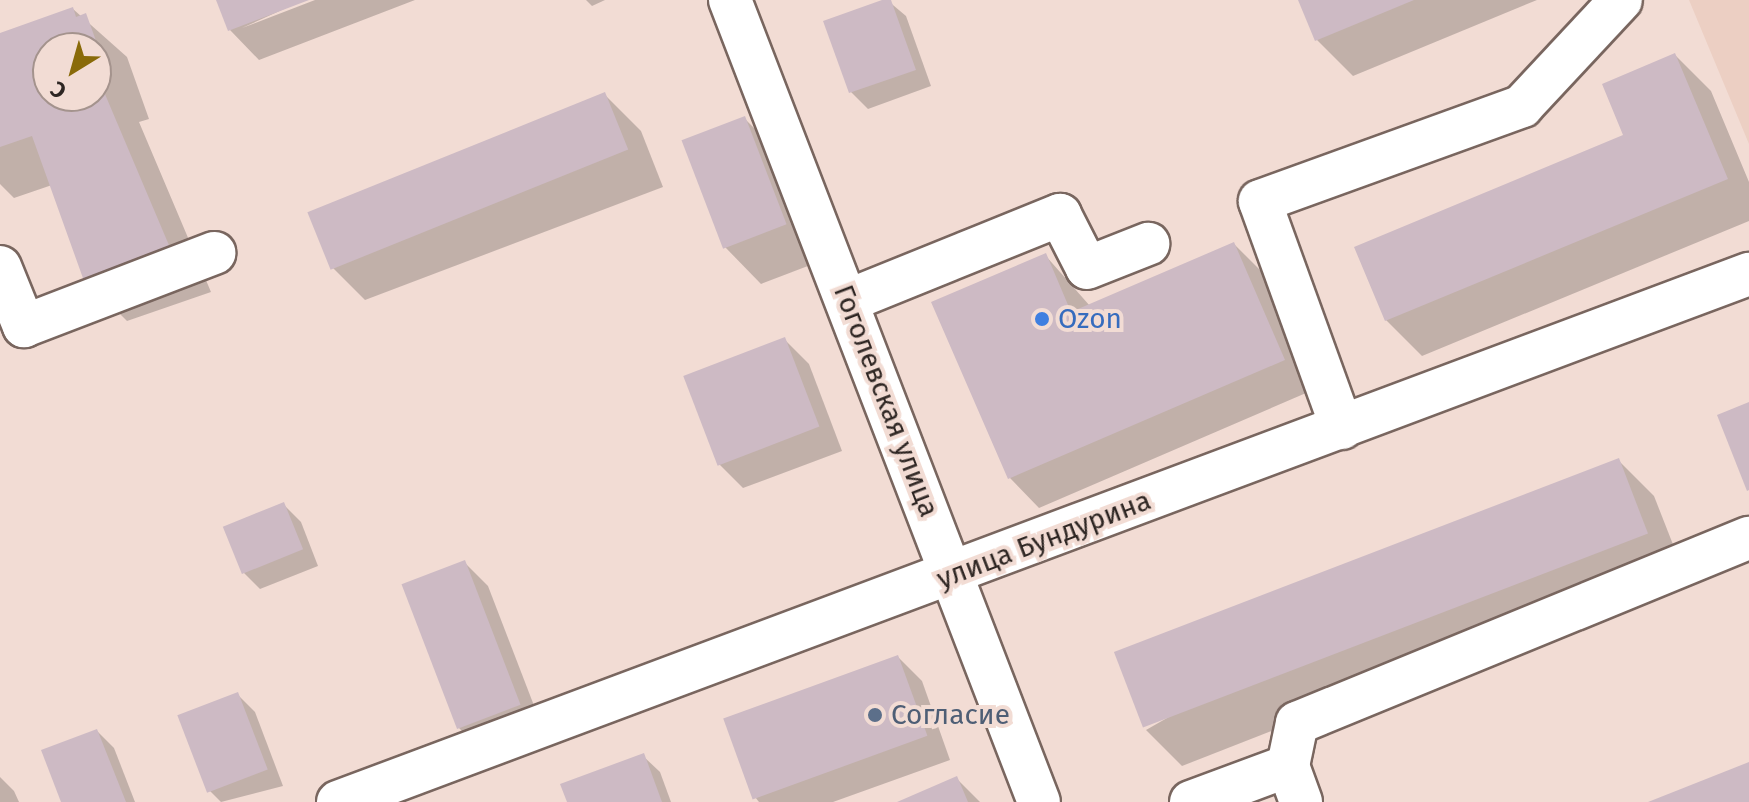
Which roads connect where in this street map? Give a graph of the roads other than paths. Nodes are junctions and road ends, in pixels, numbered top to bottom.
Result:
1 (730, 0) edge
2 (1621, 0) edge
3 (1148, 244) dead end
4 (214, 253) dead end
5 (0, 267) edge
6 (1749, 274) edge
7 (847, 301) junction
8 (1342, 428) junction
9 (1749, 538) edge
10 (953, 575) junction
11 (1294, 784) edge
12 (338, 802) edge
13 (1039, 802) edge
14 (1191, 802) edge

1 - 7 street, Гоголевская улица
2 - 8 street
3 - 7 street
4 - 5 street
6 - 8 street, улица Бундурина
7 - 10 street, Гоголевская улица
8 - 10 street, улица Бундурина
9 - 11 street
10 - 12 street, улица Бундурина
10 - 13 street, Гоголевская улица
11 - 14 street

